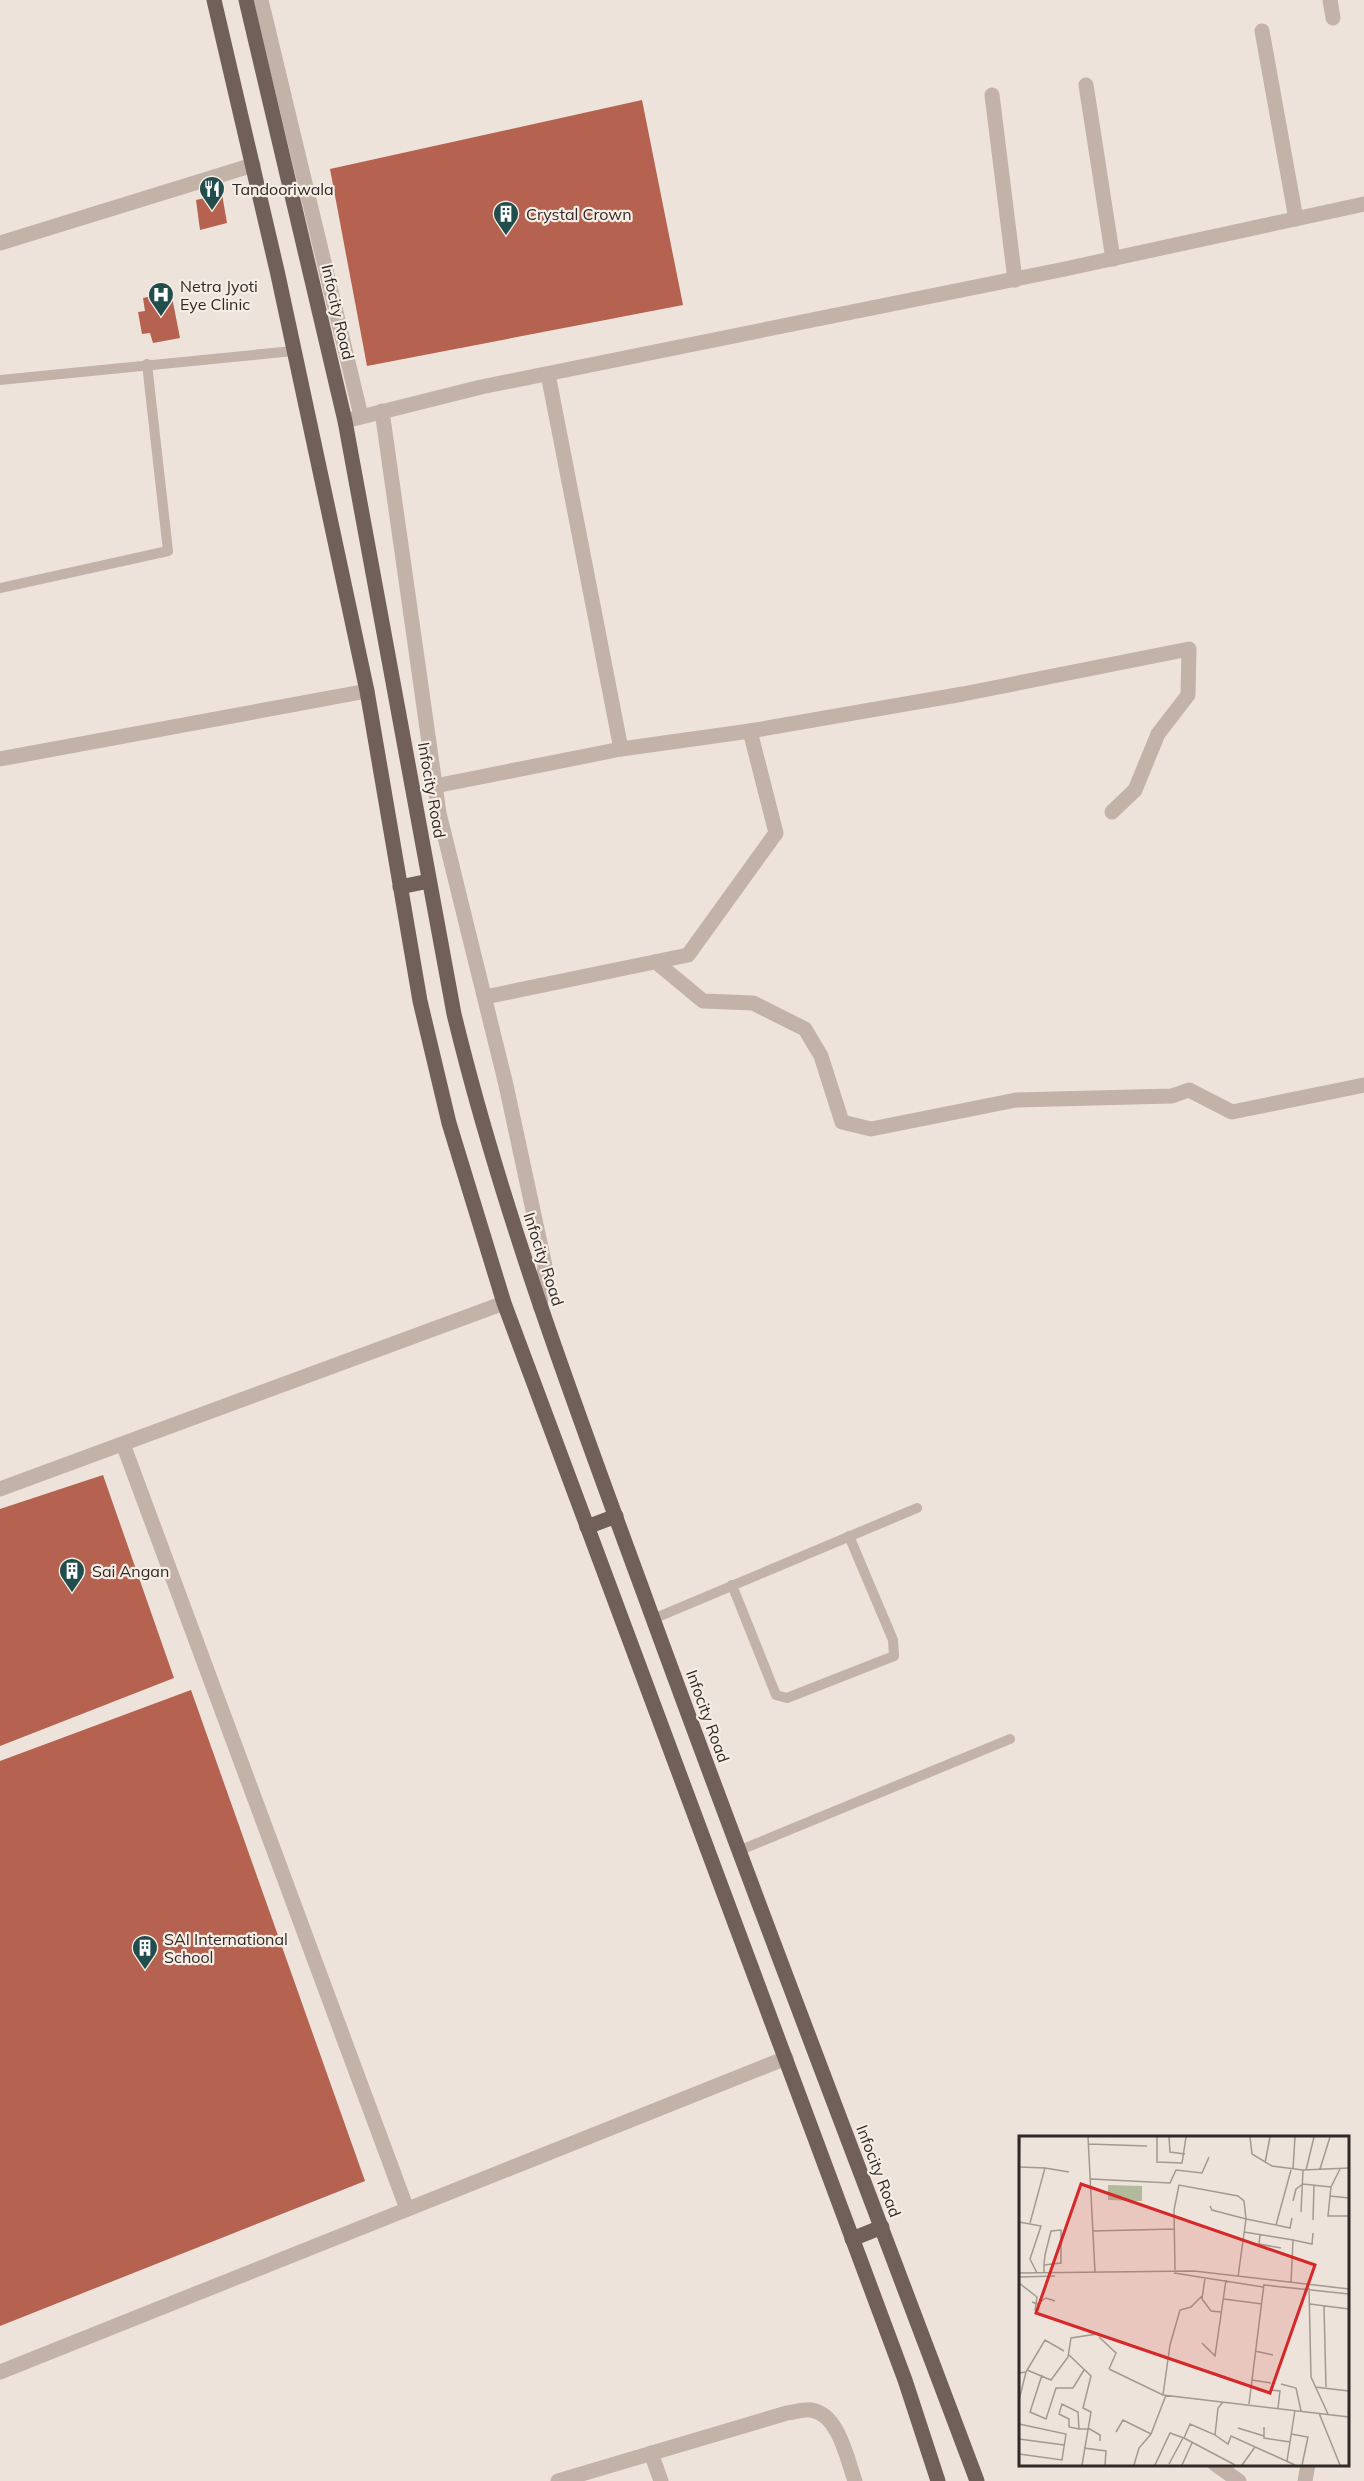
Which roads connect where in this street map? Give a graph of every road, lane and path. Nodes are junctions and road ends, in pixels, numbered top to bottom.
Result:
1 (214, 0) edge
2 (246, 0) edge
3 (261, 0) edge
4 (1330, 0) edge
5 (1333, 18) dead end
6 (1262, 31) dead end
7 (1086, 85) dead end
8 (992, 95) dead end
9 (253, 165) junction
10 (1364, 204) edge
11 (1296, 219) junction
12 (0, 243) edge
13 (1113, 259) junction
14 (1015, 280) junction
15 (293, 351) junction
16 (147, 364) junction
17 (548, 374) junction
18 (0, 380) edge
19 (382, 411) junction
20 (361, 416) junction
21 (345, 421) junction
22 (0, 588) edge
23 (367, 691) junction
24 (750, 731) junction
25 (621, 749) junction
26 (0, 759) edge
27 (435, 786) junction
28 (1112, 812) dead end
29 (429, 881) junction
30 (400, 887) junction
31 (656, 962) junction
32 (485, 998) junction
33 (1364, 1085) edge
34 (504, 1303) junction
35 (540, 1306) junction
36 (123, 1444) junction
37 (0, 1489) edge
38 (917, 1508) dead end
39 (615, 1516) junction
40 (587, 1527) junction
41 (849, 1536) junction
42 (732, 1585) junction
43 (653, 1619) junction
44 (1010, 1739) dead end
45 (738, 1851) junction
46 (786, 2058) junction
47 (407, 2209) junction
48 (882, 2227) junction
49 (852, 2239) junction
50 (0, 2372) edge
51 (651, 2453) junction
52 (1218, 2466) edge
53 (1308, 2466) edge
54 (558, 2481) edge
55 (661, 2481) edge
56 (855, 2481) edge
57 (938, 2481) edge
58 (977, 2481) edge
59 (1239, 2481) edge
60 (1305, 2481) edge

1 - 9 main road
2 - 21 main road, Infocity Road
3 - 20 street
4 - 5 street
6 - 11 street
7 - 13 street
8 - 14 street
9 - 12 street
9 - 15 main road
10 - 11 street
11 - 13 street
13 - 14 street
14 - 17 street
15 - 16 lane
15 - 23 main road
16 - 18 lane
16 - 22 lane
17 - 19 street
17 - 25 street
19 - 20 street
19 - 27 street
20 - 21 street
21 - 29 main road, Infocity Road
23 - 26 street
23 - 30 main road
24 - 25 street
24 - 28 street
24 - 31 street
25 - 27 street
27 - 32 street
29 - 30 main road
29 - 35 main road, Infocity Road
30 - 34 main road
31 - 32 street
31 - 33 street
32 - 35 street
34 - 36 street
34 - 40 main road
35 - 39 main road, Infocity Road
36 - 37 street
36 - 47 street
38 - 41 lane
39 - 40 main road
39 - 43 main road, Infocity Road
40 - 46 main road
41 - 42 lane
41 - 42 lane
42 - 43 lane
43 - 45 main road, Infocity Road
44 - 45 lane
45 - 48 main road, Infocity Road
46 - 47 street
46 - 49 main road
47 - 50 street
48 - 49 main road
48 - 58 main road, Infocity Road
49 - 57 main road
51 - 54 street
51 - 55 street
51 - 56 street
52 - 59 street
53 - 60 street

